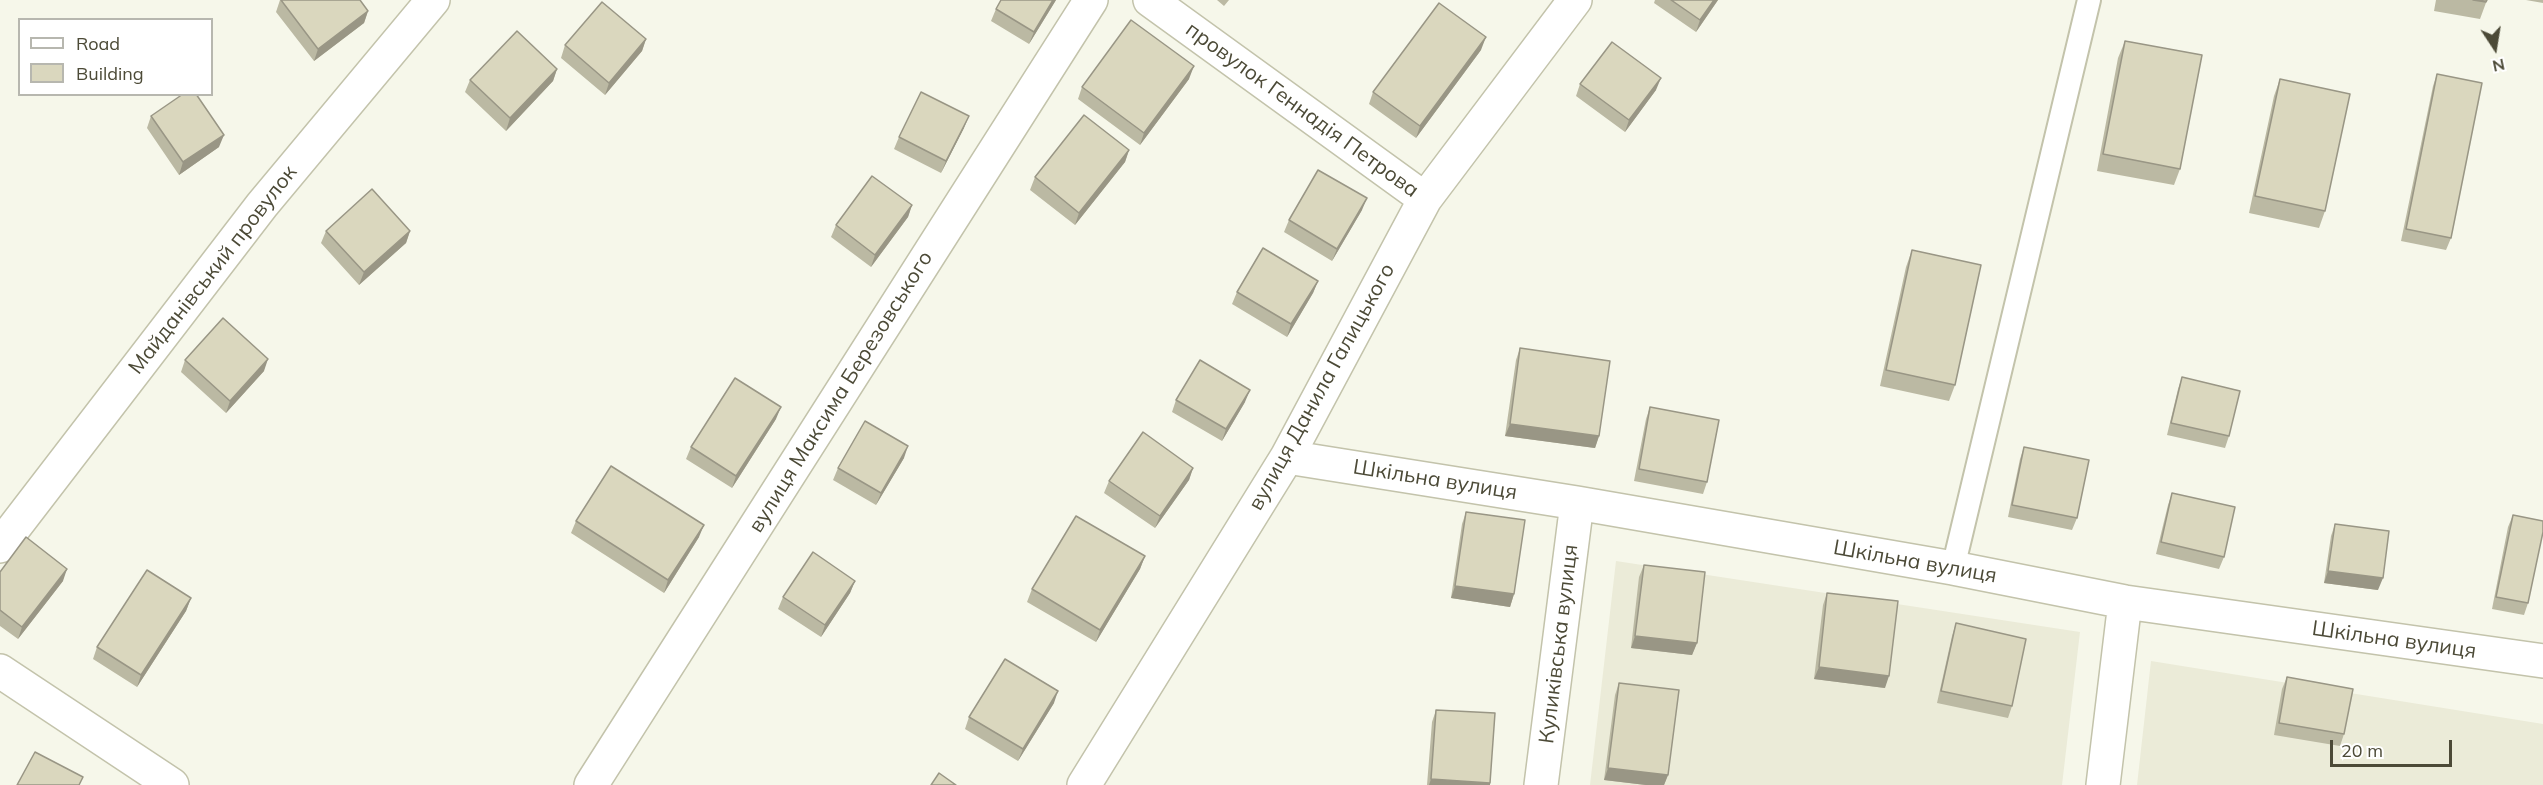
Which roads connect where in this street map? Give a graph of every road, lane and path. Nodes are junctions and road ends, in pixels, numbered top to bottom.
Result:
1 (433, 0) edge
2 (1091, 0) edge
3 (1150, 0) edge
4 (1575, 0) edge
5 (2089, 0) edge
6 (1425, 199) junction
7 (1287, 457) junction
8 (1577, 503) junction
9 (0, 546) edge
10 (1953, 568) junction
11 (2125, 602) junction
12 (2543, 661) edge
13 (0, 671) edge
14 (172, 785) edge
15 (591, 785) edge
16 (1084, 785) edge
17 (1541, 785) edge
18 (2103, 785) edge

1 - 9 street, Майданівський провулок
2 - 15 street, вулиця Максима Березовського
3 - 6 street, провулок Геннадія Петрова
4 - 6 street, вулиця Данила Галицького
5 - 10 lane
6 - 7 street, вулиця Данила Галицького
7 - 8 street, Шкільна вулиця
7 - 16 street, вулиця Данила Галицького
8 - 10 street, Шкільна вулиця
8 - 17 street, Куликівська вулиця
10 - 11 street, Шкільна вулиця
11 - 12 street, Шкільна вулиця
11 - 18 street
13 - 14 street

